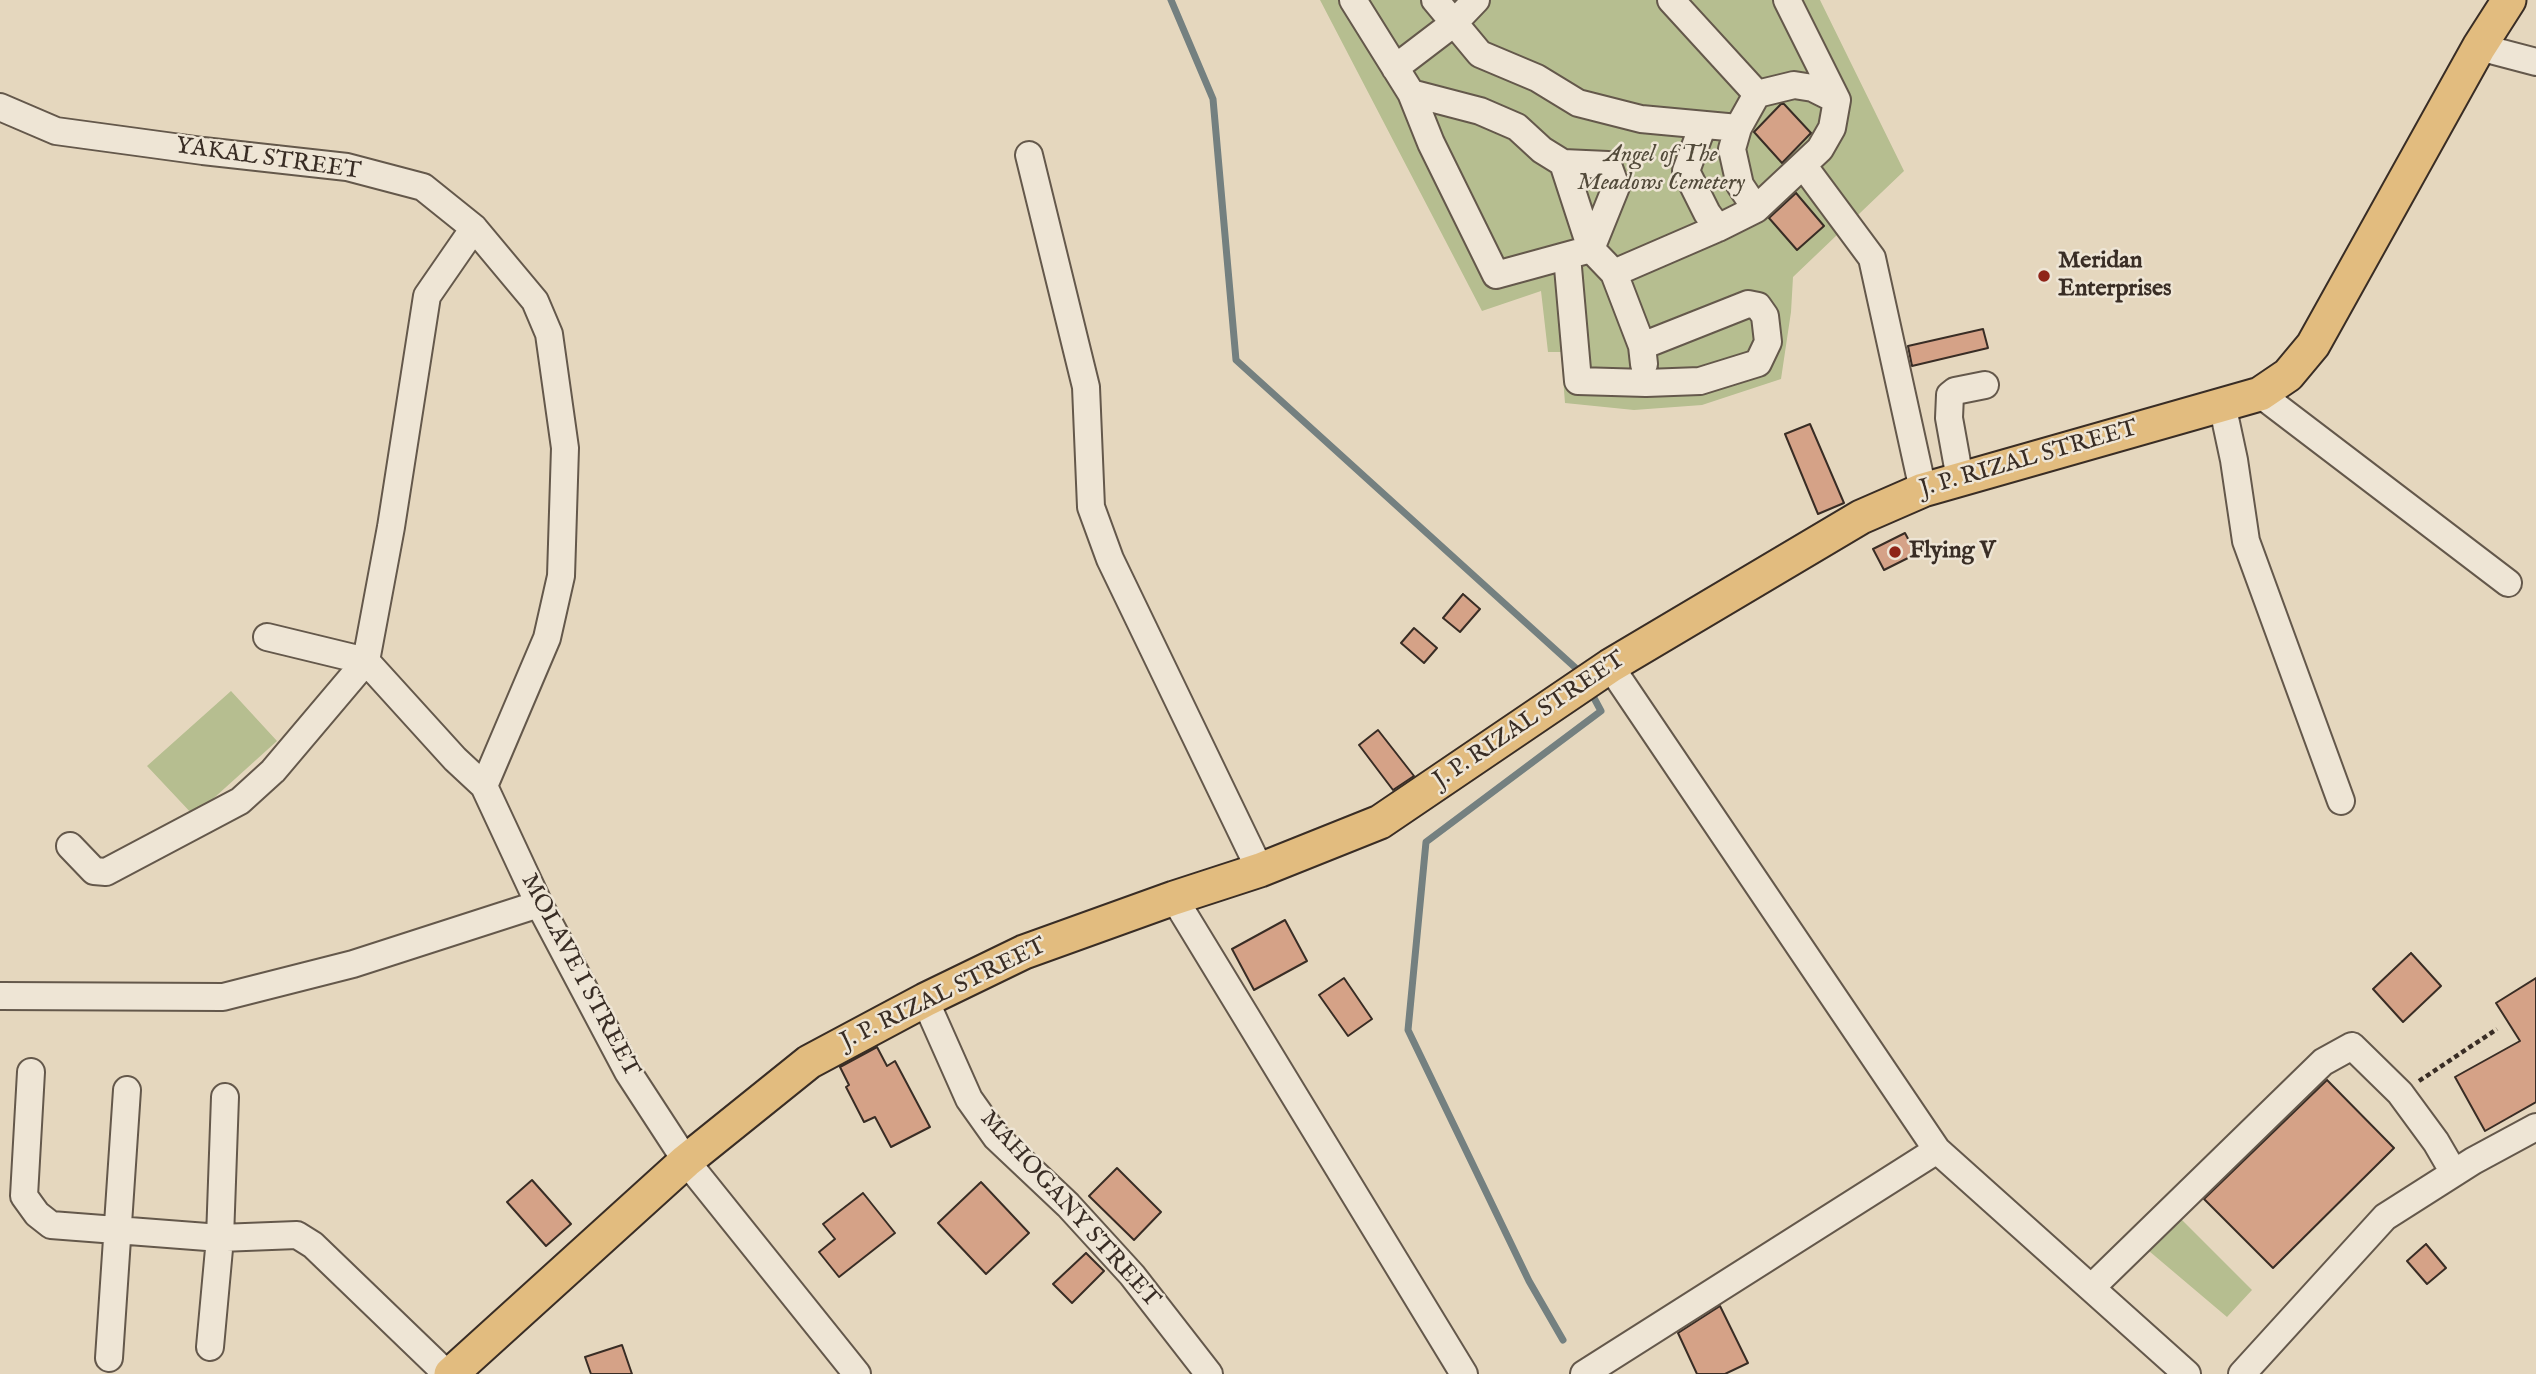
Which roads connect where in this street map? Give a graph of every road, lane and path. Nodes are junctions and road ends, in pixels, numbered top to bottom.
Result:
1 (1353, 0) edge
2 (1435, 0) edge
3 (1476, 0) edge
4 (1671, 0) edge
5 (1787, 0) edge
6 (2509, 0) edge
7 (1454, 23) junction
8 (2479, 47) junction
9 (2536, 62) edge
10 (1395, 68) junction
11 (1411, 93) junction
12 (1758, 94) junction
13 (1837, 100) junction
14 (0, 107) edge
15 (1703, 125) junction
16 (1738, 128) junction
17 (1029, 155) dead end
18 (1563, 163) junction
19 (1803, 164) junction
20 (1756, 209) junction
21 (474, 228) junction
22 (1718, 228) junction
23 (1579, 253) junction
24 (1614, 273) junction
25 (1642, 346) junction
26 (1646, 383) junction
27 (1985, 385) dead end
28 (2260, 394) junction
29 (2222, 404) junction
30 (1960, 479) junction
31 (1923, 489) junction
32 (2508, 583) dead end
33 (267, 637) dead end
34 (366, 661) junction
35 (1610, 666) junction
36 (484, 786) junction
37 (2341, 801) dead end
38 (70, 846) dead end
39 (1260, 870) junction
40 (1174, 898) junction
41 (539, 904) junction
42 (0, 996) edge
43 (925, 1000) junction
44 (2497, 1029) dead end
45 (32, 1072) dead end
46 (127, 1090) dead end
47 (2400, 1093) junction
48 (225, 1097) dead end
49 (2536, 1127) edge
50 (1937, 1150) junction
51 (686, 1161) junction
52 (2454, 1173) junction
53 (120, 1229) junction
54 (220, 1238) junction
55 (2091, 1288) junction
56 (210, 1347) dead end
57 (109, 1358) dead end
58 (449, 1374) edge
59 (857, 1374) edge
60 (1209, 1374) edge
61 (1464, 1374) edge
62 (1584, 1374) edge
63 (2187, 1374) edge
64 (2242, 1374) edge

1 - 10 street
2 - 7 street
3 - 7 street
4 - 12 street
5 - 13 street
6 - 8 main road, J. P. RIZAL STREET
7 - 10 street
7 - 15 street
8 - 9 street
8 - 28 main road, J. P. RIZAL STREET
10 - 11 street
11 - 18 street
11 - 23 street
12 - 13 street
12 - 16 street
13 - 19 street
14 - 21 street, YAKAL STREET
15 - 16 street
15 - 22 street
16 - 20 street
17 - 39 street
18 - 23 street
18 - 23 street
19 - 20 street
19 - 31 street
20 - 22 street
21 - 34 street
21 - 36 street, YAKAL STREET
22 - 24 street
23 - 24 street
23 - 26 street
24 - 25 street
25 - 26 street
25 - 26 street
27 - 30 street
28 - 29 main road, J. P. RIZAL STREET
28 - 32 street
29 - 30 main road, J. P. RIZAL STREET
29 - 37 street
30 - 31 main road, J. P. RIZAL STREET
31 - 35 main road, J. P. RIZAL STREET
33 - 34 street
34 - 36 street
34 - 38 street
35 - 39 main road, J. P. RIZAL STREET
35 - 50 street
36 - 41 street, MOLAVE I STREET
39 - 40 main road, J. P. RIZAL STREET
40 - 43 main road, J. P. RIZAL STREET
40 - 61 street
41 - 42 street
41 - 51 street, MOLAVE I STREET
43 - 51 main road, J. P. RIZAL STREET
43 - 60 street, MAHOGANY STREET
44 - 47 path
45 - 53 street
46 - 53 street
47 - 52 street
47 - 55 street
48 - 54 street
49 - 52 street
50 - 55 street
50 - 62 street
51 - 58 main road, J. P. RIZAL STREET
51 - 59 street, MOLAVE I STREET
52 - 64 street
53 - 54 street
53 - 57 street
54 - 56 street
54 - 58 street
55 - 63 street

